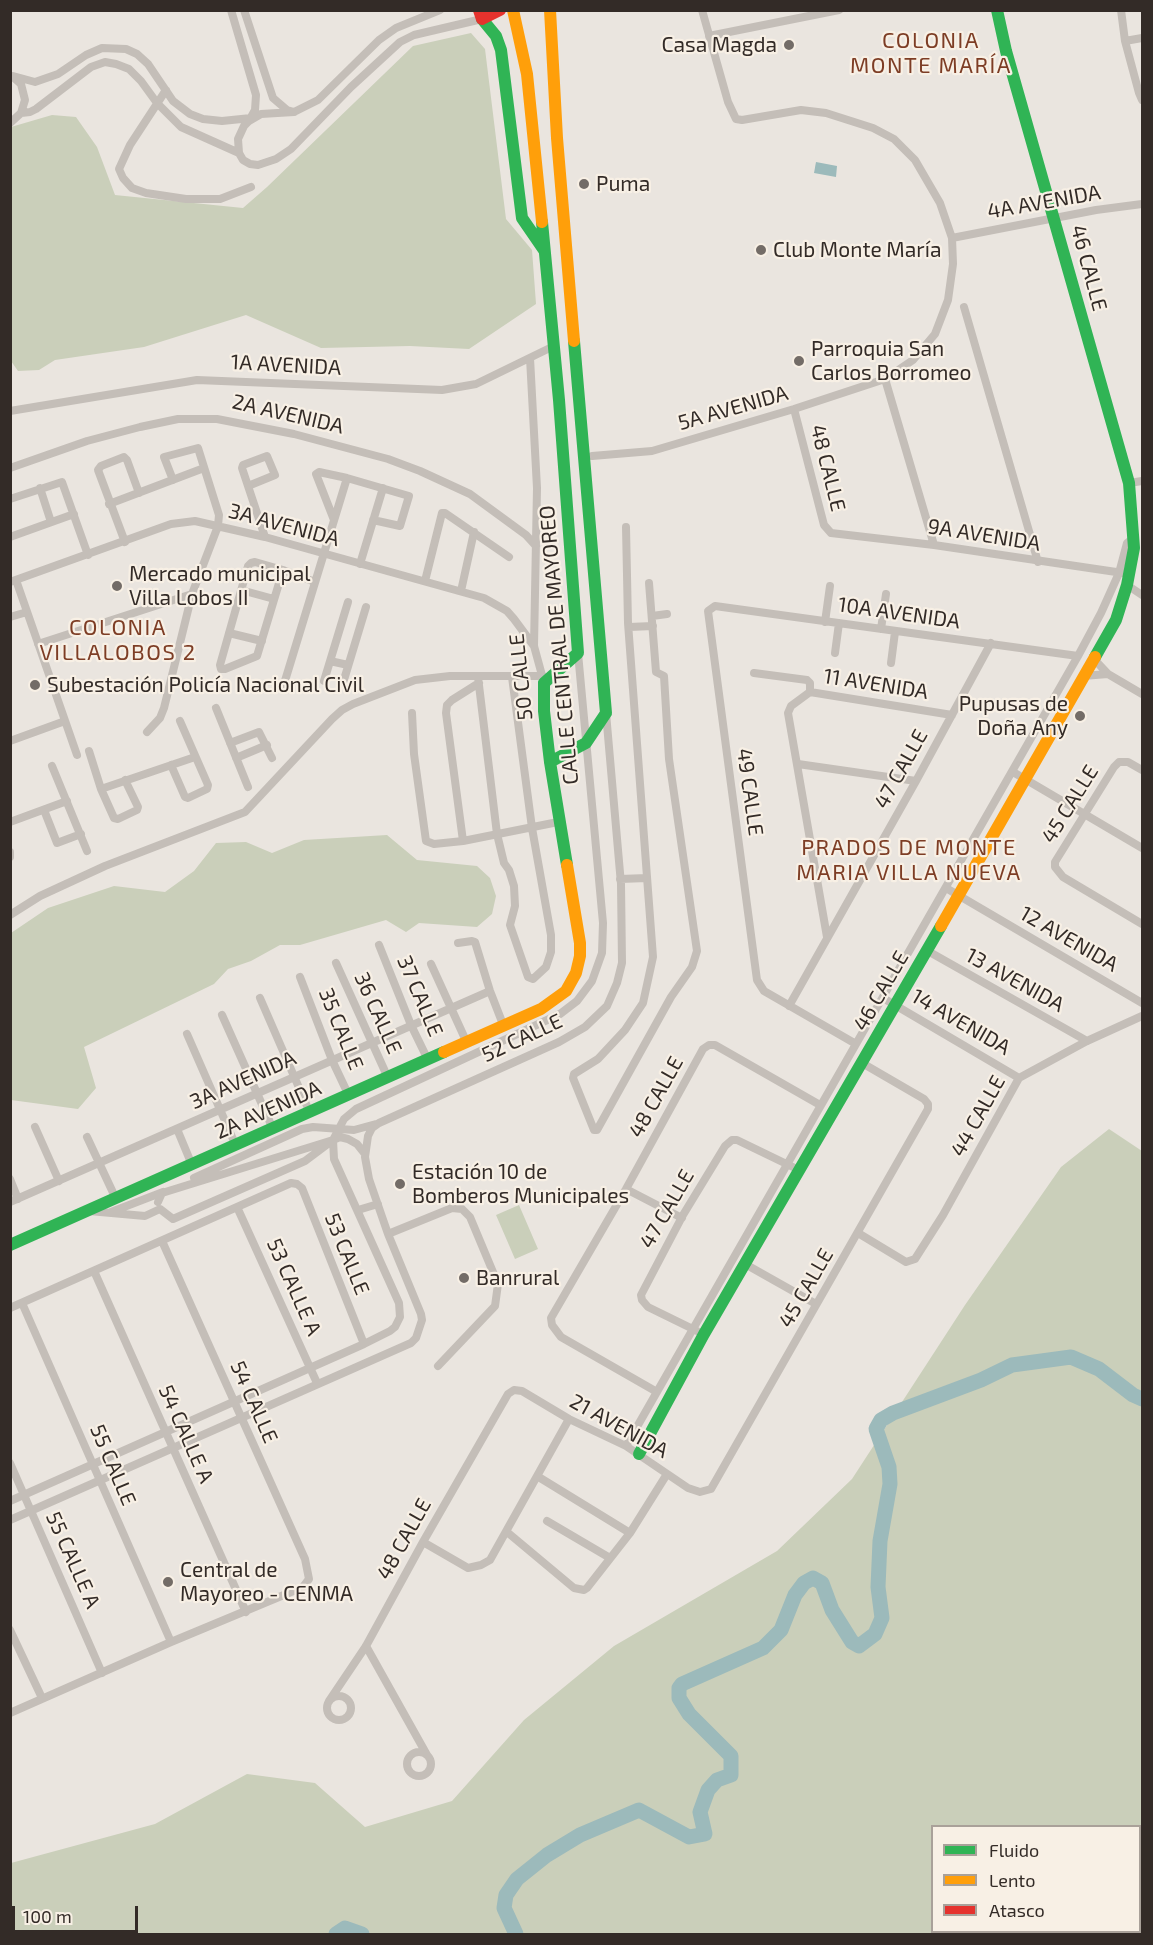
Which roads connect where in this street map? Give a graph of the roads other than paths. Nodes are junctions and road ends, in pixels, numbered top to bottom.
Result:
1 (231, 10) edge
2 (244, 10) edge
3 (440, 10) edge
4 (513, 10) edge
5 (550, 10) edge
6 (702, 10) edge
7 (839, 10) edge
8 (997, 10) edge
9 (1121, 10) edge
10 (488, 14) edge
11 (709, 36) junction
12 (1143, 38) edge
13 (1125, 40) junction
14 (12, 76) edge
15 (166, 90) junction
16 (1143, 100) edge
17 (157, 103) junction
18 (294, 112) junction
19 (21, 113) junction
20 (250, 120) junction
21 (10, 123) edge
22 (239, 153) junction
23 (251, 187) dead end
24 (1143, 204) edge
25 (1055, 219) junction
26 (952, 238) junction
27 (544, 250) junction
28 (964, 307) dead end
29 (554, 346) junction
30 (530, 358) junction
31 (885, 379) junction
32 (794, 409) junction
33 (10, 411) edge
34 (592, 456) dead end
35 (10, 468) edge
36 (204, 468) junction
37 (347, 477) junction
38 (173, 480) junction
39 (1143, 481) edge
40 (1129, 483) junction
41 (248, 486) dead end
42 (40, 488) junction
43 (383, 488) junction
44 (139, 493) junction
45 (10, 499) edge
46 (109, 504) junction
47 (74, 514) junction
48 (334, 520) junction
49 (373, 520) junction
50 (51, 522) junction
51 (218, 526) junction
52 (626, 527) dead end
53 (474, 532) junction
54 (831, 533) joint
55 (10, 537) edge
56 (266, 537) junction
57 (125, 542) junction
58 (934, 545) junction
59 (536, 546) junction
60 (324, 554) junction
61 (88, 555) junction
62 (509, 557) dead end
63 (1038, 562) junction
64 (360, 564) junction
65 (283, 570) junction
66 (1125, 570) junction
67 (13, 581) edge
68 (425, 581) junction
69 (315, 582) junction
70 (649, 583) dead end
71 (1127, 585) junction
72 (830, 586) dead end
73 (241, 590) junction
74 (461, 591) junction
75 (192, 594) junction
76 (886, 594) dead end
77 (1143, 595) edge
78 (274, 599) junction
79 (348, 602) dead end
80 (715, 606) joint
81 (366, 607) dead end
82 (27, 612) junction
83 (667, 614) dead end
84 (652, 616) junction
85 (10, 617) edge
86 (825, 622) junction
87 (839, 623) junction
88 (653, 626) junction
89 (629, 627) junction
90 (881, 629) junction
91 (895, 632) junction
92 (229, 633) junction
93 (262, 641) junction
94 (991, 643) junction
95 (38, 644) junction
96 (534, 646) junction
97 (578, 653) junction
98 (835, 653) dead end
99 (1078, 656) junction
100 (1094, 658) junction
101 (330, 661) junction
102 (891, 663) dead end
103 (348, 665) junction
104 (754, 674) dead end
105 (1108, 674) junction
106 (1083, 676) junction
107 (512, 677) junction
108 (543, 679) junction
109 (478, 680) junction
110 (324, 681) dead end
111 (343, 683) dead end
112 (284, 684) dead end
113 (810, 692) junction
114 (1143, 694) edge
115 (216, 708) dead end
116 (412, 713) dead end
117 (606, 713) junction
118 (952, 715) junction
119 (65, 721) junction
120 (180, 721) dead end
121 (147, 732) dead end
122 (239, 739) junction
123 (10, 741) edge
124 (230, 743) junction
125 (586, 743) junction
126 (267, 745) junction
127 (89, 751) dead end
128 (245, 754) junction
129 (77, 755) dead end
130 (195, 758) junction
131 (236, 758) junction
132 (272, 758) dead end
133 (550, 762) junction
134 (798, 764) junction
135 (171, 765) junction
136 (52, 766) dead end
137 (1143, 770) edge
138 (1013, 772) junction
139 (1024, 778) junction
140 (125, 780) junction
141 (916, 781) junction
142 (248, 787) dead end
143 (101, 789) junction
144 (67, 801) junction
145 (45, 810) junction
146 (1086, 814) junction
147 (10, 822) edge
148 (558, 822) junction
149 (532, 828) junction
150 (81, 834) junction
151 (497, 834) junction
152 (463, 841) junction
153 (1143, 848) edge
154 (87, 851) dead end
155 (10, 852) edge
156 (10, 857) edge
157 (647, 878) junction
158 (620, 879) junction
159 (946, 888) junction
160 (958, 894) junction
161 (10, 915) edge
162 (1143, 924) edge
163 (827, 937) junction
164 (458, 943) dead end
165 (379, 945) dead end
166 (926, 950) junction
167 (336, 963) dead end
168 (431, 964) dead end
169 (300, 977) dead end
170 (490, 991) junction
171 (260, 998) dead end
172 (889, 1001) junction
173 (1143, 1003) edge
174 (789, 1006) junction
175 (450, 1008) junction
176 (542, 1009) joint
177 (222, 1014) dead end
178 (1143, 1016) edge
179 (411, 1025) junction
180 (504, 1027) junction
181 (187, 1034) dead end
182 (1087, 1041) junction
183 (372, 1042) junction
184 (467, 1043) junction
185 (856, 1044) junction
186 (333, 1060) junction
187 (428, 1060) junction
188 (862, 1063) junction
189 (295, 1077) junction
190 (388, 1078) junction
191 (1019, 1078) junction
192 (257, 1093) junction
193 (349, 1096) junction
194 (820, 1105) junction
195 (220, 1110) junction
196 (310, 1113) junction
197 (380, 1123) junction
198 (35, 1126) dead end
199 (338, 1128) junction
200 (177, 1129) junction
201 (273, 1130) junction
202 (87, 1137) dead end
203 (333, 1140) junction
204 (236, 1146) junction
205 (365, 1154) junction
206 (100, 1163) junction
207 (192, 1165) junction
208 (794, 1167) junction
209 (10, 1179) edge
210 (59, 1181) junction
211 (626, 1189) junction
212 (162, 1193) junction
213 (116, 1199) junction
214 (14, 1201) edge
215 (158, 1202) dead end
216 (378, 1204) junction
217 (237, 1207) junction
218 (358, 1210) junction
219 (89, 1211) junction
220 (109, 1213) junction
221 (682, 1218) junction
222 (858, 1233) junction
223 (388, 1234) junction
224 (162, 1241) junction
225 (10, 1245) edge
226 (745, 1264) junction
227 (94, 1272) junction
228 (22, 1303) junction
229 (816, 1304) junction
230 (10, 1308) edge
231 (699, 1332) junction
232 (364, 1344) junction
233 (310, 1366) junction
234 (438, 1366) dead end
235 (317, 1383) junction
236 (657, 1392) junction
237 (508, 1394) joint
238 (234, 1401) junction
239 (241, 1417) junction
240 (569, 1419) junction
241 (166, 1432) junction
242 (626, 1446) junction
243 (172, 1448) junction
244 (639, 1454) junction
245 (10, 1462) edge
246 (94, 1464) junction
247 (667, 1474) junction
248 (537, 1476) junction
249 (100, 1480) junction
250 (711, 1489) joint
251 (25, 1495) junction
252 (10, 1502) edge
253 (31, 1511) junction
254 (10, 1520) edge
255 (547, 1521) dead end
256 (507, 1532) junction
257 (630, 1533) junction
258 (423, 1542) junction
259 (610, 1558) junction
260 (246, 1612) junction
261 (10, 1630) edge
262 (171, 1642) junction
263 (366, 1646) junction
264 (102, 1672) junction
265 (42, 1698) junction
266 (329, 1701) dead end
267 (10, 1713) edge
268 (428, 1755) dead end

1 - 20 street
2 - 18 street
3 - 18 street
4 - 27 main road, CALLE CENTRAL DE MAYOREO
5 - 117 main road, CALLE CENTRAL DE MAYOREO
6 - 11 street
7 - 11 street
8 - 25 main road, 46 CALLE
9 - 13 street
10 - 22 street
10 - 27 main road
11 - 26 street
12 - 13 street
13 - 16 street
14 - 15 street
14 - 19 street
15 - 17 street
15 - 20 street
17 - 19 street
17 - 22 street
17 - 23 street
18 - 20 street
19 - 21 street
20 - 22 street
24 - 25 street, 4A AVENIDA
25 - 26 street, 4A AVENIDA
25 - 40 main road, 46 CALLE
26 - 31 street, 5A AVENIDA
27 - 29 main road, CALLE CENTRAL DE MAYOREO
28 - 63 street
29 - 30 street, 1A AVENIDA
29 - 97 main road, CALLE CENTRAL DE MAYOREO
30 - 33 street, 1A AVENIDA
30 - 59 street, 50 CALLE
31 - 32 street, 5A AVENIDA
31 - 58 street
32 - 34 street, 5A AVENIDA
32 - 54 street, 48 CALLE
35 - 59 street, 2A AVENIDA
36 - 38 street
36 - 38 street
36 - 51 street
37 - 43 street
37 - 48 street
37 - 48 street
38 - 44 street
39 - 40 street
40 - 66 main road, 46 CALLE
41 - 56 street
42 - 45 street
42 - 47 street
42 - 50 street
43 - 49 street
43 - 49 street
44 - 46 street
44 - 46 street
46 - 57 street
47 - 50 street
47 - 61 street
48 - 60 street
49 - 64 street
50 - 55 street
51 - 56 street, 3A AVENIDA
51 - 57 street, 3A AVENIDA
51 - 75 street
52 - 89 street
53 - 62 street
53 - 68 street
53 - 74 street
54 - 58 street, 9A AVENIDA
56 - 60 street, 3A AVENIDA
57 - 61 street, 3A AVENIDA
58 - 63 street, 9A AVENIDA
59 - 96 street, 50 CALLE
60 - 64 street, 3A AVENIDA
60 - 69 street
61 - 67 street, 3A AVENIDA
63 - 66 street, 9A AVENIDA
64 - 68 street, 3A AVENIDA
65 - 69 street
65 - 73 street
65 - 78 street
66 - 71 main road, 46 CALLE
66 - 99 street, 46 CALLE
67 - 82 street
68 - 74 street, 3A AVENIDA
69 - 112 street
70 - 84 street
71 - 77 street
71 - 100 main road, 46 CALLE
72 - 86 street
73 - 78 street
73 - 92 street
74 - 96 street, 3A AVENIDA
75 - 95 street
75 - 121 street
76 - 90 street
78 - 93 street
79 - 101 street
80 - 86 street, 10A AVENIDA
80 - 174 street, 49 CALLE
81 - 103 street
82 - 85 street
82 - 95 street
83 - 84 street
84 - 88 street
86 - 87 street, 10A AVENIDA
87 - 90 street, 10A AVENIDA
87 - 98 street
88 - 89 street
88 - 157 street
89 - 157 street
90 - 91 street, 10A AVENIDA
91 - 94 street, 10A AVENIDA
91 - 102 street
92 - 93 street
92 - 93 street
94 - 99 street, 10A AVENIDA
94 - 118 street, 47 CALLE
95 - 119 street
96 - 108 street, 50 CALLE
97 - 108 main road
97 - 125 street, CALLE CENTRAL DE MAYOREO
99 - 138 street, 46 CALLE
100 - 105 street
100 - 106 main road, 46 CALLE
101 - 103 street
101 - 110 street
103 - 111 street
104 - 113 street
105 - 106 street
105 - 114 street
106 - 139 main road, 46 CALLE
107 - 108 street
107 - 109 street
107 - 149 street
108 - 133 main road, 50 CALLE
109 - 151 street
109 - 152 street
109 - 161 street
113 - 118 street, 11 AVENIDA
113 - 134 street, 11 AVENIDA
115 - 124 street
116 - 152 street
117 - 125 main road
117 - 158 street, 52 CALLE
118 - 141 street, 47 CALLE
119 - 123 street
119 - 129 street
120 - 130 street
122 - 124 street
122 - 126 street
122 - 128 street
124 - 131 street
125 - 133 main road
125 - 199 street, CALLE CENTRAL DE MAYOREO
126 - 128 street
126 - 132 street
127 - 143 street
128 - 131 street
130 - 135 street
130 - 135 street
131 - 142 street
133 - 148 main road, 50 CALLE
134 - 141 street
134 - 163 street
135 - 140 street
136 - 144 street
137 - 146 street, 45 CALLE
138 - 139 street
138 - 159 street, 46 CALLE
139 - 146 street
139 - 160 main road, 46 CALLE
140 - 143 street
140 - 143 street
141 - 163 street, 47 CALLE
144 - 145 street
144 - 150 street
145 - 147 street
145 - 150 street
146 - 153 street
146 - 162 street, 45 CALLE
148 - 149 street
148 - 176 main road, 50 CALLE
149 - 151 street
149 - 151 street
150 - 154 street
151 - 152 street
155 - 156 street
157 - 158 street
158 - 197 street, 52 CALLE
159 - 160 street, 12 AVENIDA
159 - 172 street, 46 CALLE
160 - 166 main road, 46 CALLE
160 - 173 street, 12 AVENIDA
163 - 174 street, 47 CALLE
164 - 170 street
165 - 179 street, 37 CALLE
166 - 172 main road, 46 CALLE
166 - 182 street, 13 AVENIDA
167 - 183 street, 36 CALLE
168 - 175 street
169 - 186 street, 35 CALLE
170 - 175 street, 3A AVENIDA
170 - 180 street
171 - 189 street
172 - 185 street, 46 CALLE
172 - 188 main road, 46 CALLE
172 - 191 street, 14 AVENIDA
174 - 185 street
175 - 179 street, 3A AVENIDA
175 - 184 street
176 - 180 main road, 2A AVENIDA
177 - 192 street
178 - 182 street, 44 CALLE
179 - 183 street, 3A AVENIDA
179 - 187 street, 37 CALLE
180 - 184 main road, 2A AVENIDA
181 - 195 street
182 - 191 street, 44 CALLE
183 - 186 street, 3A AVENIDA
183 - 190 street, 36 CALLE
184 - 187 main road, 2A AVENIDA
185 - 194 street, 46 CALLE
186 - 189 street, 3A AVENIDA
186 - 193 street, 35 CALLE
187 - 190 main road, 2A AVENIDA
188 - 208 main road, 46 CALLE
188 - 222 street, 45 CALLE
189 - 192 street, 3A AVENIDA
189 - 196 street
190 - 193 main road, 2A AVENIDA
191 - 222 street, 44 CALLE
192 - 195 street, 3A AVENIDA
192 - 201 street
193 - 196 main road, 2A AVENIDA
194 - 208 street, 46 CALLE
194 - 211 street, 48 CALLE
195 - 200 street, 3A AVENIDA
195 - 204 street
196 - 201 main road, 2A AVENIDA
197 - 199 street, 52 CALLE
197 - 205 street
198 - 210 street
199 - 203 street
199 - 212 street, 52 CALLE
200 - 206 street, 3A AVENIDA
200 - 207 street
201 - 204 main road, 2A AVENIDA
202 - 206 street
203 - 205 street
203 - 212 street
203 - 218 street
203 - 220 street
204 - 207 main road, 2A AVENIDA
205 - 216 street
206 - 210 street, 3A AVENIDA
206 - 213 street
207 - 213 main road, 2A AVENIDA
208 - 221 street, 47 CALLE
208 - 226 main road, 46 CALLE
208 - 231 street, 46 CALLE
209 - 214 street
210 - 214 street, 3A AVENIDA
211 - 221 street
211 - 236 street, 48 CALLE
212 - 215 street
212 - 220 street
213 - 219 main road, 2A AVENIDA
216 - 218 street
216 - 223 street
217 - 224 street
217 - 232 street, 53 CALLE
217 - 233 street, 53 CALLE A
218 - 232 street
219 - 220 street
219 - 225 main road, 2A AVENIDA
221 - 231 street, 47 CALLE
222 - 229 street, 45 CALLE
223 - 234 street
223 - 235 street
224 - 227 street
224 - 238 street, 54 CALLE
226 - 229 street
226 - 231 main road, 46 CALLE
227 - 228 street
227 - 241 street, 54 CALLE A
228 - 230 street
228 - 246 street, 55 CALLE
229 - 250 street, 45 CALLE
231 - 236 street, 46 CALLE
231 - 244 main road, 46 CALLE
232 - 233 street
233 - 235 street, 53 CALLE A
233 - 238 street
235 - 239 street
236 - 242 street, 46 CALLE
237 - 240 street, 21 AVENIDA
237 - 258 street, 48 CALLE
238 - 239 street, 54 CALLE
238 - 241 street
239 - 243 street
239 - 260 street, 54 CALLE
240 - 242 street, 21 AVENIDA
240 - 248 street
241 - 243 street, 54 CALLE A
241 - 246 street
242 - 244 street, 21 AVENIDA
243 - 249 street
243 - 260 street, 54 CALLE A
244 - 247 street, 21 AVENIDA
245 - 251 street, 55 CALLE A
246 - 249 street, 55 CALLE
246 - 251 street
247 - 250 street, 21 AVENIDA
247 - 257 street
248 - 256 street
248 - 257 street
249 - 253 street
249 - 262 street, 55 CALLE
251 - 252 street
251 - 253 street, 55 CALLE A
253 - 254 street
253 - 264 street, 55 CALLE A
255 - 259 street
256 - 258 street
256 - 259 street
257 - 259 street
258 - 263 street, 48 CALLE
260 - 262 street
261 - 265 street
262 - 264 street
263 - 266 street, 48 CALLE
263 - 268 street
264 - 265 street
265 - 267 street

